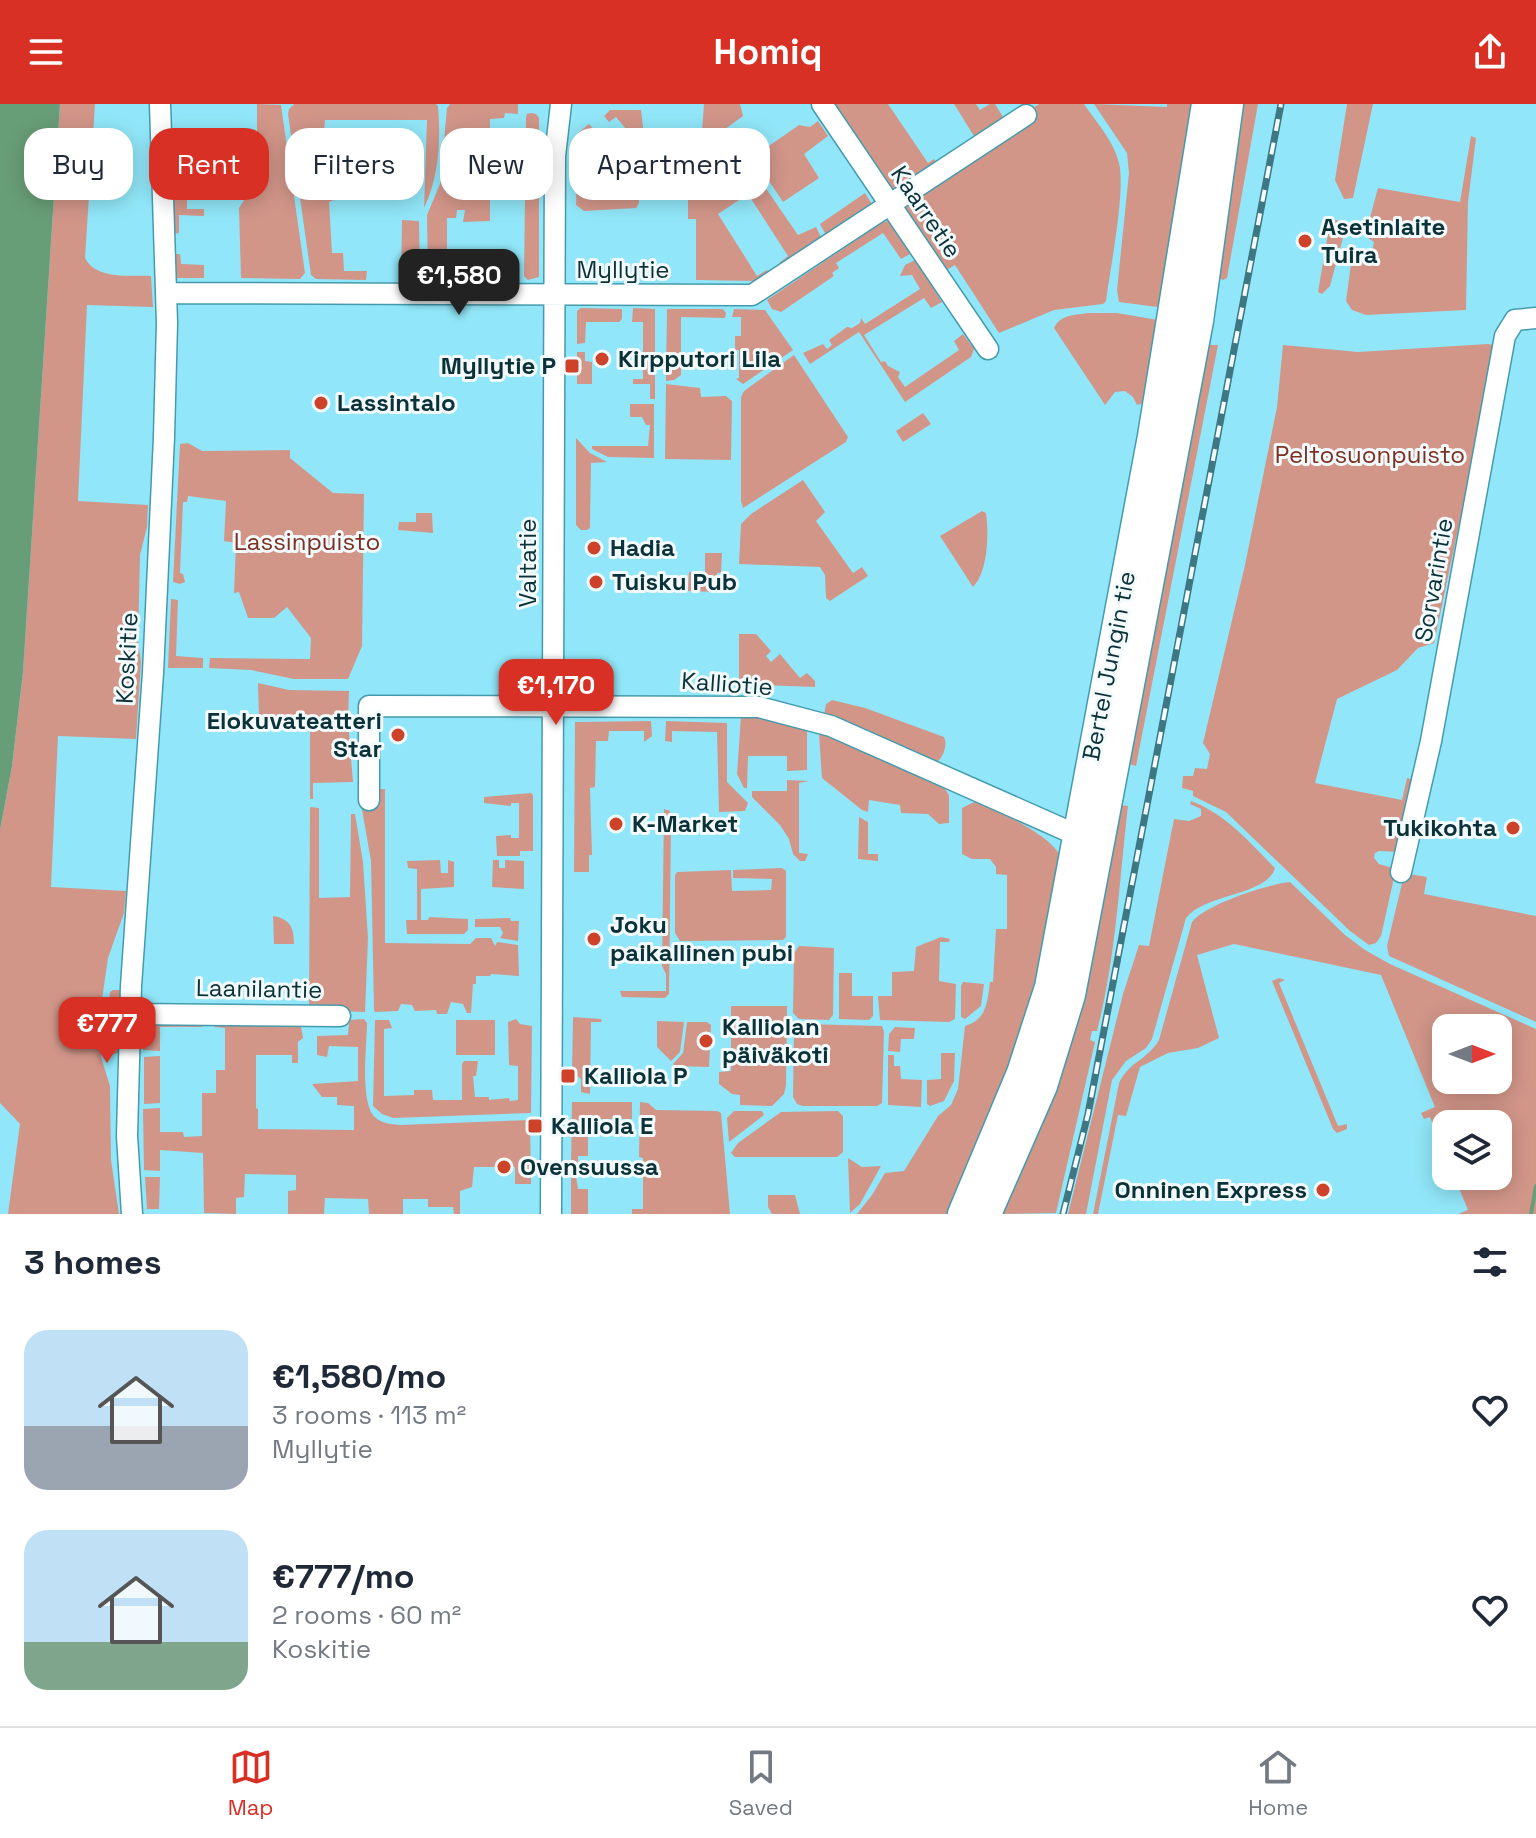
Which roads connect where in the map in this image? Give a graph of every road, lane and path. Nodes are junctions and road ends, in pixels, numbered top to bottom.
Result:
1 (160, 104) edge
2 (561, 104) edge
3 (822, 104) edge
4 (1206, 104) edge
5 (1229, 104) edge
6 (1026, 115) dead end
7 (889, 205) junction
8 (166, 293) junction
9 (555, 296) junction
10 (1536, 318) edge
11 (988, 349) dead end
12 (554, 705) junction
13 (369, 800) dead end
14 (1088, 840) junction
15 (1401, 872) dead end
16 (130, 1014) junction
17 (340, 1016) dead end
18 (132, 1214) edge
19 (551, 1214) edge
20 (962, 1214) edge
21 (987, 1214) edge

1 - 8 street, Koskitie
2 - 9 street, Valtatie
3 - 7 street, Kaarretie
4 - 14 highway, Bertel Jungin tie
5 - 14 highway, Bertel Jungin tie
6 - 7 street, Myllytie
7 - 9 street, Myllytie
7 - 11 street, Kaarretie
8 - 9 street, Myllytie
8 - 16 street, Koskitie
9 - 12 street, Valtatie
10 - 15 street, Sorvarintie
12 - 13 street, Kalliotie
12 - 14 street, Kalliotie
12 - 19 street, Valtatie
14 - 20 highway, Bertel Jungin tie
14 - 21 highway, Bertel Jungin tie
16 - 17 street, Laanilantie
16 - 18 street, Koskitie

